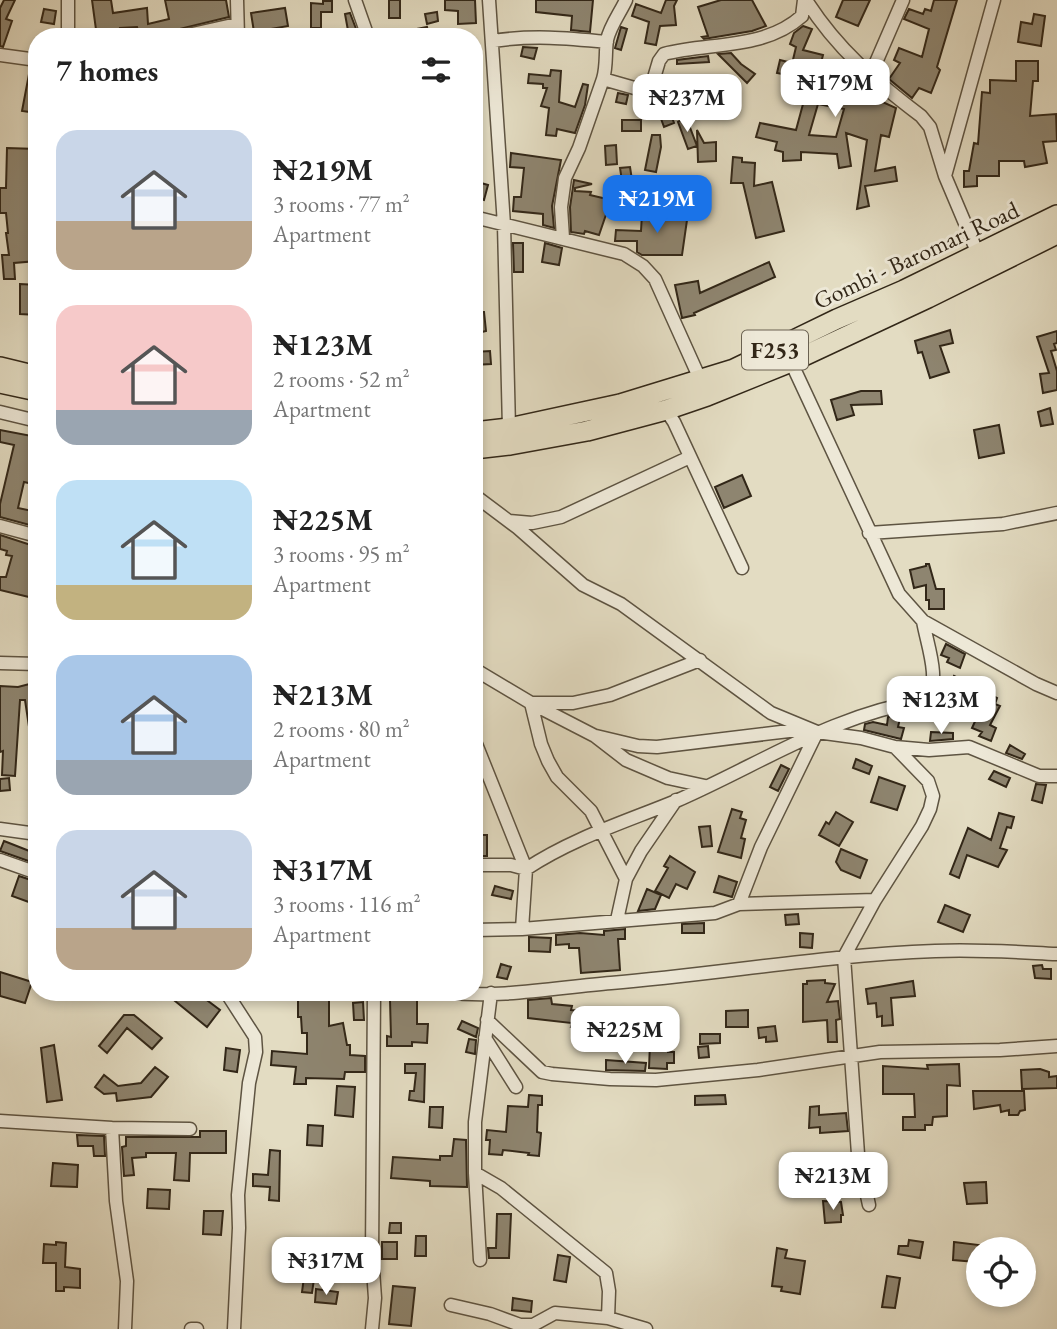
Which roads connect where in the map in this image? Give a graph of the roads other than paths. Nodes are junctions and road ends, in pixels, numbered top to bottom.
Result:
1 (68, 0) edge
2 (237, 0) edge
3 (355, 0) edge
4 (489, 0) edge
5 (626, 0) edge
6 (805, 0) edge
7 (903, 0) edge
8 (994, 0) edge
9 (68, 28) edge
10 (238, 28) edge
11 (365, 28) edge
12 (492, 41) junction
13 (607, 42) junction
14 (0, 55) edge
15 (28, 59) edge
16 (871, 74) junction
17 (603, 79) junction
18 (945, 176) junction
19 (1057, 215) edge
20 (483, 219) edge
21 (504, 225) junction
22 (1057, 234) edge
23 (563, 237) junction
24 (978, 254) junction
25 (791, 362) junction
26 (0, 367) edge
27 (28, 374) edge
28 (700, 379) junction
29 (0, 383) edge
30 (28, 389) edge
31 (666, 410) junction
32 (0, 412) edge
33 (28, 419) edge
34 (509, 428) junction
35 (483, 431) edge
36 (483, 448) edge
37 (690, 457) junction
38 (483, 502) edge
39 (1055, 515) edge
40 (509, 521) junction
41 (0, 526) edge
42 (869, 533) junction
43 (28, 534) edge
44 (742, 568) dead end
45 (923, 621) junction
46 (700, 660) junction
47 (0, 663) edge
48 (28, 664) edge
49 (483, 674) edge
50 (1057, 693) edge
51 (531, 703) junction
52 (811, 730) junction
53 (596, 736) junction
54 (895, 747) junction
55 (483, 762) edge
56 (1057, 776) edge
57 (705, 786) junction
58 (676, 800) junction
59 (0, 830) edge
60 (600, 830) junction
61 (28, 833) edge
62 (0, 860) edge
63 (483, 865) edge
64 (526, 869) junction
65 (28, 870) edge
66 (626, 879) junction
67 (875, 900) junction
68 (739, 904) junction
69 (617, 920) junction
70 (522, 929) junction
71 (483, 930) edge
72 (1057, 954) edge
73 (844, 957) junction
74 (483, 993) edge
75 (491, 993) junction
76 (232, 1001) edge
77 (374, 1001) edge
78 (488, 1020) junction
79 (485, 1038) junction
80 (1057, 1046) edge
81 (852, 1056) junction
82 (516, 1087) dead end
83 (0, 1121) edge
84 (112, 1128) junction
85 (190, 1129) dead end
86 (475, 1173) junction
87 (869, 1205) dead end
88 (480, 1259) dead end
89 (451, 1305) dead end
90 (608, 1318) junction
91 (125, 1329) edge
92 (234, 1329) edge
93 (372, 1329) edge
94 (646, 1329) edge

1 - 9 street
2 - 10 street
3 - 11 street
4 - 12 street
5 - 13 street
6 - 16 street
6 - 17 street
7 - 16 street
8 - 18 street
12 - 13 street
12 - 21 street
13 - 17 street
14 - 15 street
16 - 18 street
17 - 23 street
18 - 24 street
19 - 24 main road, Gombi - Baromari Road / F253
20 - 21 street
21 - 23 street
21 - 34 street
22 - 25 main road, Gombi - Baromari Road / F253
23 - 28 street
24 - 28 main road, Gombi - Baromari Road / F253
25 - 31 main road, Gombi - Baromari Road / F253
25 - 42 street
26 - 27 main road
28 - 34 main road, Gombi - Baromari Road / F253
29 - 30 main road
31 - 36 main road, Gombi - Baromari Road / F253
31 - 37 street
32 - 33 street
34 - 35 main road, Gombi - Baromari Road / F253
37 - 40 street
37 - 44 street
38 - 40 street
39 - 42 street
40 - 46 street
41 - 43 street
42 - 45 street
45 - 50 street
45 - 52 street
46 - 51 street
46 - 52 street
47 - 48 street
49 - 51 street
51 - 53 street
51 - 60 street
52 - 53 street
52 - 54 street
52 - 57 street
52 - 68 street
53 - 57 street
54 - 56 street
54 - 67 street
55 - 64 street
57 - 58 street
58 - 60 street
58 - 66 street
59 - 61 street
60 - 64 street
60 - 66 street
62 - 65 street
63 - 64 street
64 - 70 street
66 - 69 street
67 - 68 street
67 - 73 street
68 - 69 street
69 - 70 street
70 - 71 street
72 - 73 street
73 - 75 street
73 - 81 street
74 - 75 street
75 - 78 street
76 - 92 street
77 - 93 street
78 - 79 street
78 - 81 street
79 - 82 street
79 - 86 street
80 - 81 street
81 - 87 street
83 - 84 street
84 - 85 street
84 - 91 street
86 - 88 street
86 - 90 street
89 - 90 street
90 - 94 street

